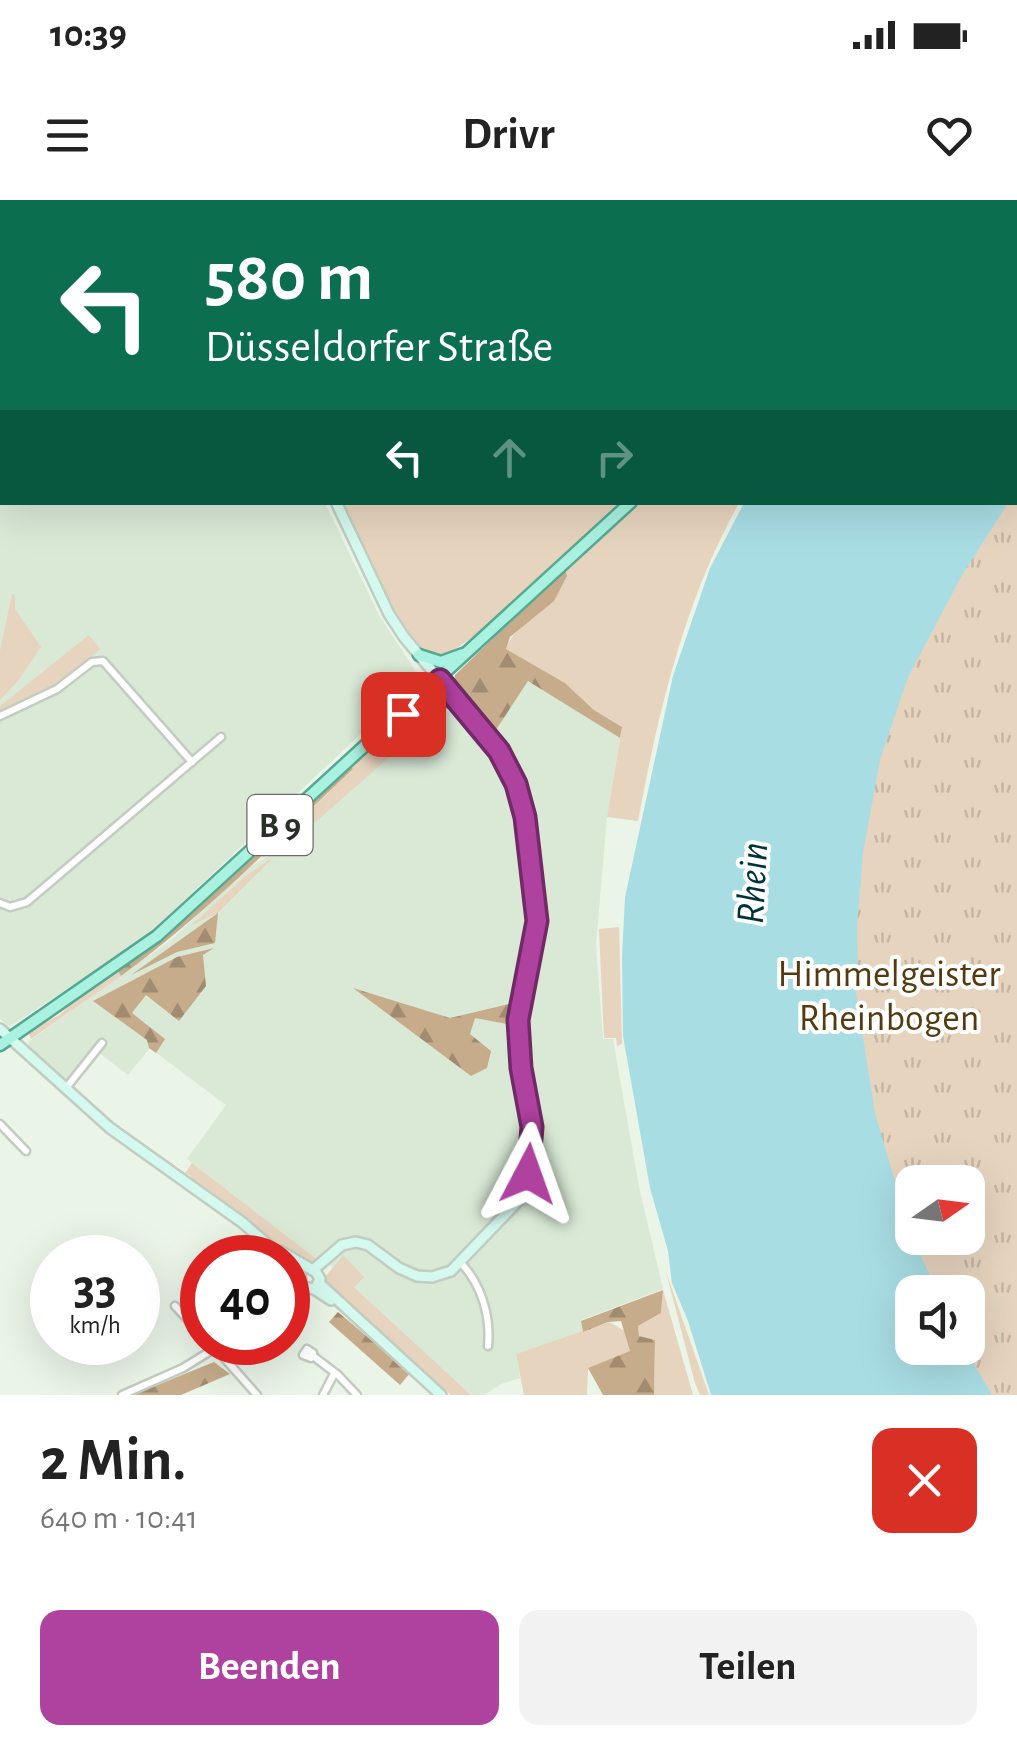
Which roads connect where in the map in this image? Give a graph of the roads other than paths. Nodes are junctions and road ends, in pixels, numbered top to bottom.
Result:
1 (337, 505) edge
2 (628, 505) edge
3 (473, 650) junction
4 (419, 655) junction
5 (440, 680) junction
6 (461, 706) junction
7 (403, 714) junction
8 (0, 716) edge
9 (222, 737) dead end
10 (192, 762) junction
11 (0, 903) edge
12 (0, 1029) edge
13 (4, 1042) edge
14 (102, 1043) dead end
15 (65, 1089) junction
16 (0, 1124) edge
17 (26, 1151) dead end
18 (256, 1235) edge
19 (460, 1263) junction
20 (310, 1279) joint
21 (175, 1306) dead end
22 (180, 1311) edge
23 (488, 1346) dead end
24 (313, 1356) dead end
25 (180, 1364) edge
26 (230, 1365) edge
27 (334, 1374) junction
28 (122, 1395) edge
29 (257, 1395) edge
30 (324, 1395) edge
31 (357, 1395) edge
32 (441, 1395) edge

1 - 4 street
2 - 3 main road, B 9
3 - 4 main road
3 - 5 main road, B 9
4 - 5 street
5 - 6 street
5 - 7 main road, B 9
6 - 7 main road
6 - 19 street
7 - 13 main road, B 9
8 - 10 street
9 - 10 street
10 - 11 street
12 - 13 street
13 - 15 street
14 - 15 street
15 - 18 street
16 - 17 street
19 - 20 street
19 - 23 street
20 - 32 street
21 - 22 street
24 - 27 street
25 - 28 street
26 - 29 street
27 - 30 street
27 - 31 street

